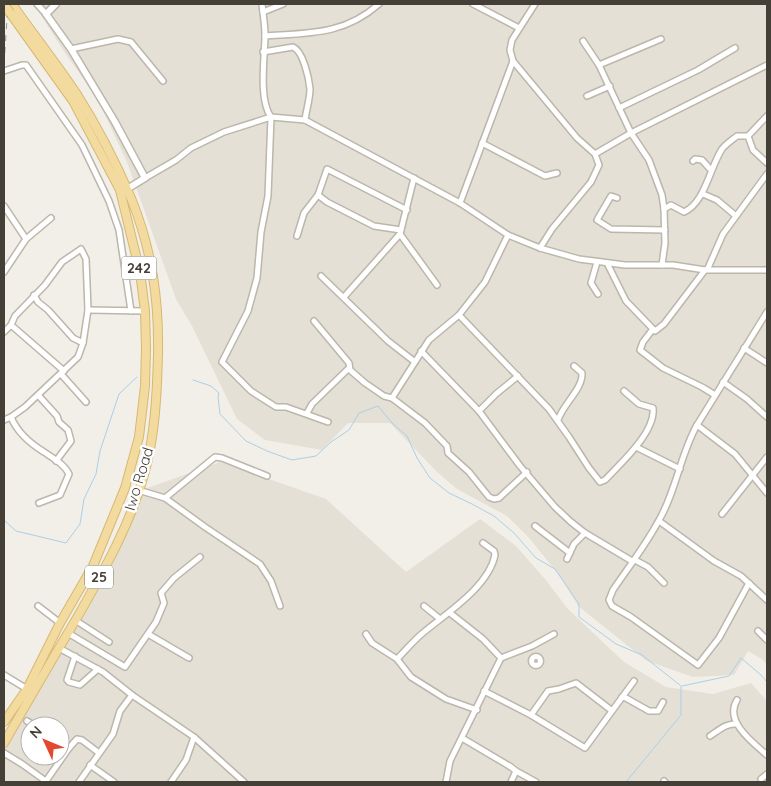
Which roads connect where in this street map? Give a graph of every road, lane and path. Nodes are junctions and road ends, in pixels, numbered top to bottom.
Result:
1 (4, 4) edge
2 (37, 4) edge
3 (56, 4) edge
4 (262, 4) edge
5 (283, 4) edge
6 (379, 4) edge
7 (474, 4) edge
8 (534, 4) edge
9 (12, 8) edge
10 (263, 12) junction
11 (46, 14) junction
12 (519, 28) junction
13 (265, 36) junction
14 (661, 39) dead end
15 (584, 41) dead end
16 (736, 48) dead end
17 (71, 49) junction
18 (263, 52) junction
19 (513, 61) junction
20 (599, 65) junction
21 (767, 65) edge
22 (4, 71) edge
23 (163, 81) dead end
24 (610, 86) junction
25 (587, 96) dead end
26 (619, 108) junction
27 (767, 116) edge
28 (272, 117) junction
29 (305, 120) junction
30 (631, 133) junction
31 (748, 136) junction
32 (482, 143) junction
33 (595, 154) junction
34 (693, 161) dead end
35 (767, 163) edge
36 (711, 170) junction
37 (557, 173) dead end
38 (767, 174) edge
39 (145, 178) junction
40 (414, 178) junction
41 (124, 190) junction
42 (702, 194) junction
43 (318, 195) junction
44 (617, 198) dead end
45 (460, 203) junction
46 (4, 206) edge
47 (664, 209) junction
48 (407, 210) junction
49 (736, 216) junction
50 (50, 218) dead end
51 (664, 230) junction
52 (400, 232) junction
53 (508, 235) junction
54 (297, 236) dead end
55 (26, 239) junction
56 (540, 248) junction
57 (597, 262) junction
58 (607, 263) junction
59 (662, 265) junction
60 (707, 269) junction
61 (767, 270) edge
62 (4, 272) edge
63 (321, 276) dead end
64 (436, 285) dead end
65 (598, 294) dead end
66 (34, 295) junction
67 (344, 297) junction
68 (88, 310) junction
69 (131, 311) junction
70 (145, 311) junction
71 (767, 312) edge
72 (460, 315) junction
73 (314, 321) dead end
74 (11, 325) junction
75 (653, 329) junction
76 (4, 332) edge
77 (83, 343) junction
78 (744, 348) junction
79 (421, 351) junction
80 (416, 362) junction
81 (767, 363) edge
82 (574, 366) dead end
83 (349, 368) junction
84 (62, 373) junction
85 (518, 376) junction
86 (723, 382) junction
87 (624, 391) dead end
88 (38, 396) junction
89 (715, 396) junction
90 (392, 398) junction
91 (86, 402) dead end
92 (479, 411) junction
93 (307, 413) junction
94 (11, 417) junction
95 (767, 417) edge
96 (4, 420) edge
97 (558, 420) junction
98 (328, 422) dead end
99 (697, 425) junction
100 (636, 447) junction
101 (767, 457) edge
102 (56, 461) junction
103 (680, 469) junction
104 (526, 472) junction
105 (753, 475) junction
106 (267, 476) dead end
107 (138, 490) junction
108 (767, 493) edge
109 (165, 498) junction
110 (39, 503) dead end
111 (722, 514) dead end
112 (659, 521) junction
113 (536, 526) dead end
114 (585, 533) junction
115 (483, 543) dead end
116 (570, 553) junction
117 (200, 557) dead end
118 (567, 559) dead end
119 (632, 561) junction
120 (664, 583) dead end
121 (749, 583) junction
122 (767, 600) edge
123 (38, 606) dead end
124 (280, 606) dead end
125 (424, 606) dead end
126 (450, 613) junction
127 (75, 620) junction
128 (440, 620) junction
129 (60, 623) junction
130 (758, 631) dead end
131 (68, 633) junction
132 (148, 634) junction
133 (366, 634) dead end
134 (554, 634) dead end
135 (767, 640) edge
136 (109, 642) dead end
137 (59, 648) junction
138 (522, 650) junction
139 (74, 656) junction
140 (189, 658) dead end
141 (502, 658) junction
142 (532, 658) dead end
143 (397, 659) junction
144 (98, 669) junction
145 (4, 675) edge
146 (634, 681) dead end
147 (27, 689) junction
148 (484, 691) junction
149 (132, 695) junction
150 (622, 697) junction
151 (737, 700) dead end
152 (663, 702) dead end
153 (476, 710) junction
154 (611, 710) junction
155 (531, 715) junction
156 (4, 722) edge
157 (736, 724) junction
158 (710, 736) dead end
159 (194, 738) junction
160 (462, 738) junction
161 (4, 743) edge
162 (70, 746) edge
163 (4, 753) edge
164 (99, 753) junction
165 (767, 755) edge
166 (57, 766) edge
167 (90, 766) junction
168 (516, 771) junction
169 (767, 774) edge
170 (761, 779) dead end
171 (47, 782) edge
172 (79, 782) edge
173 (114, 782) edge
174 (171, 782) edge
175 (244, 782) edge
176 (446, 782) edge
177 (512, 782) edge
178 (536, 782) edge

1 - 9 main road, bridge
2 - 11 street
3 - 11 street
4 - 10 street
5 - 10 street
6 - 13 street
7 - 12 street
8 - 12 street
9 - 41 main road
10 - 13 street
11 - 17 street
12 - 19 street
13 - 18 street
14 - 20 street
15 - 20 street
16 - 26 street
17 - 23 street
17 - 39 street
18 - 28 street
18 - 29 street
19 - 32 street
19 - 33 street
20 - 24 street
21 - 30 street
22 - 69 street
24 - 25 street
24 - 26 street
26 - 30 street
27 - 31 street
28 - 29 street
28 - 39 street
28 - 93 street
29 - 40 street
30 - 33 street
30 - 47 street
31 - 35 street
31 - 36 street
32 - 37 street
32 - 45 street
33 - 56 street
34 - 36 street
36 - 42 street
38 - 49 street
39 - 41 street
40 - 45 street
40 - 48 street
41 - 70 main road, Iwo Road / 242
41 - 107 main road, Iwo Road / 25
42 - 47 street
42 - 49 street
43 - 48 street
43 - 52 street
43 - 54 street
44 - 51 street
45 - 53 street
46 - 55 street
47 - 51 street
48 - 52 street
49 - 60 street
50 - 55 street
51 - 59 street
52 - 64 street
52 - 67 street
53 - 56 street
53 - 72 street
55 - 62 street
56 - 57 street
57 - 58 street
57 - 65 street
58 - 59 street
58 - 75 street
59 - 60 street
60 - 61 street
60 - 75 street
63 - 67 street
66 - 68 street
66 - 74 street
66 - 77 street
67 - 80 street
68 - 69 street
68 - 77 street
69 - 70 street
70 - 129 main road, Iwo Road / 242
71 - 78 street
72 - 79 street
72 - 85 street
73 - 83 street
74 - 76 street
74 - 84 street
75 - 89 street
77 - 84 street
78 - 81 street
78 - 86 street
79 - 80 street
79 - 92 street
80 - 90 street
82 - 97 street
83 - 90 street
83 - 93 street
84 - 88 street
84 - 91 street
85 - 92 street
85 - 97 street
86 - 89 street
86 - 95 street
87 - 100 street
88 - 94 street
88 - 102 street
89 - 99 street
90 - 104 street
92 - 104 street
93 - 98 street
94 - 96 street
94 - 102 street
97 - 100 street
99 - 103 street
99 - 105 street
100 - 103 street
101 - 105 street
102 - 110 street
103 - 112 street
104 - 114 street
105 - 108 street
105 - 111 street
106 - 109 street
107 - 109 street
107 - 127 main road, Iwo Road / 25
109 - 124 street
112 - 119 street
112 - 121 street
113 - 116 street
114 - 116 street
114 - 119 street
115 - 126 street
116 - 118 street
117 - 132 street
119 - 120 street
119 - 121 street
121 - 122 street
123 - 129 street
125 - 128 street
126 - 128 street
126 - 141 street
127 - 131 main road, Iwo Road / 25
127 - 136 street
128 - 143 street
129 - 147 main road, Iwo Road / 242
130 - 135 street
131 - 132 street
131 - 137 main road, Iwo Road / 25
132 - 140 street
133 - 143 street
134 - 138 street
137 - 139 street
137 - 161 main road, Iwo Road / 25
138 - 141 street
138 - 142 street
139 - 144 street
139 - 144 street
141 - 148 street
143 - 153 street
144 - 149 street
145 - 147 street
146 - 150 street
147 - 156 main road, Iwo Road / 242
148 - 153 street
148 - 155 street
149 - 159 street
149 - 164 street
150 - 152 street
150 - 154 street
151 - 157 street
153 - 160 street
154 - 155 street
154 - 155 street
157 - 158 street
157 - 165 street
159 - 174 street
159 - 175 street
160 - 168 street
160 - 176 street
162 - 164 street
163 - 171 street
164 - 167 street
166 - 171 street
167 - 172 street
167 - 173 street
168 - 177 street
168 - 178 street
169 - 170 street

